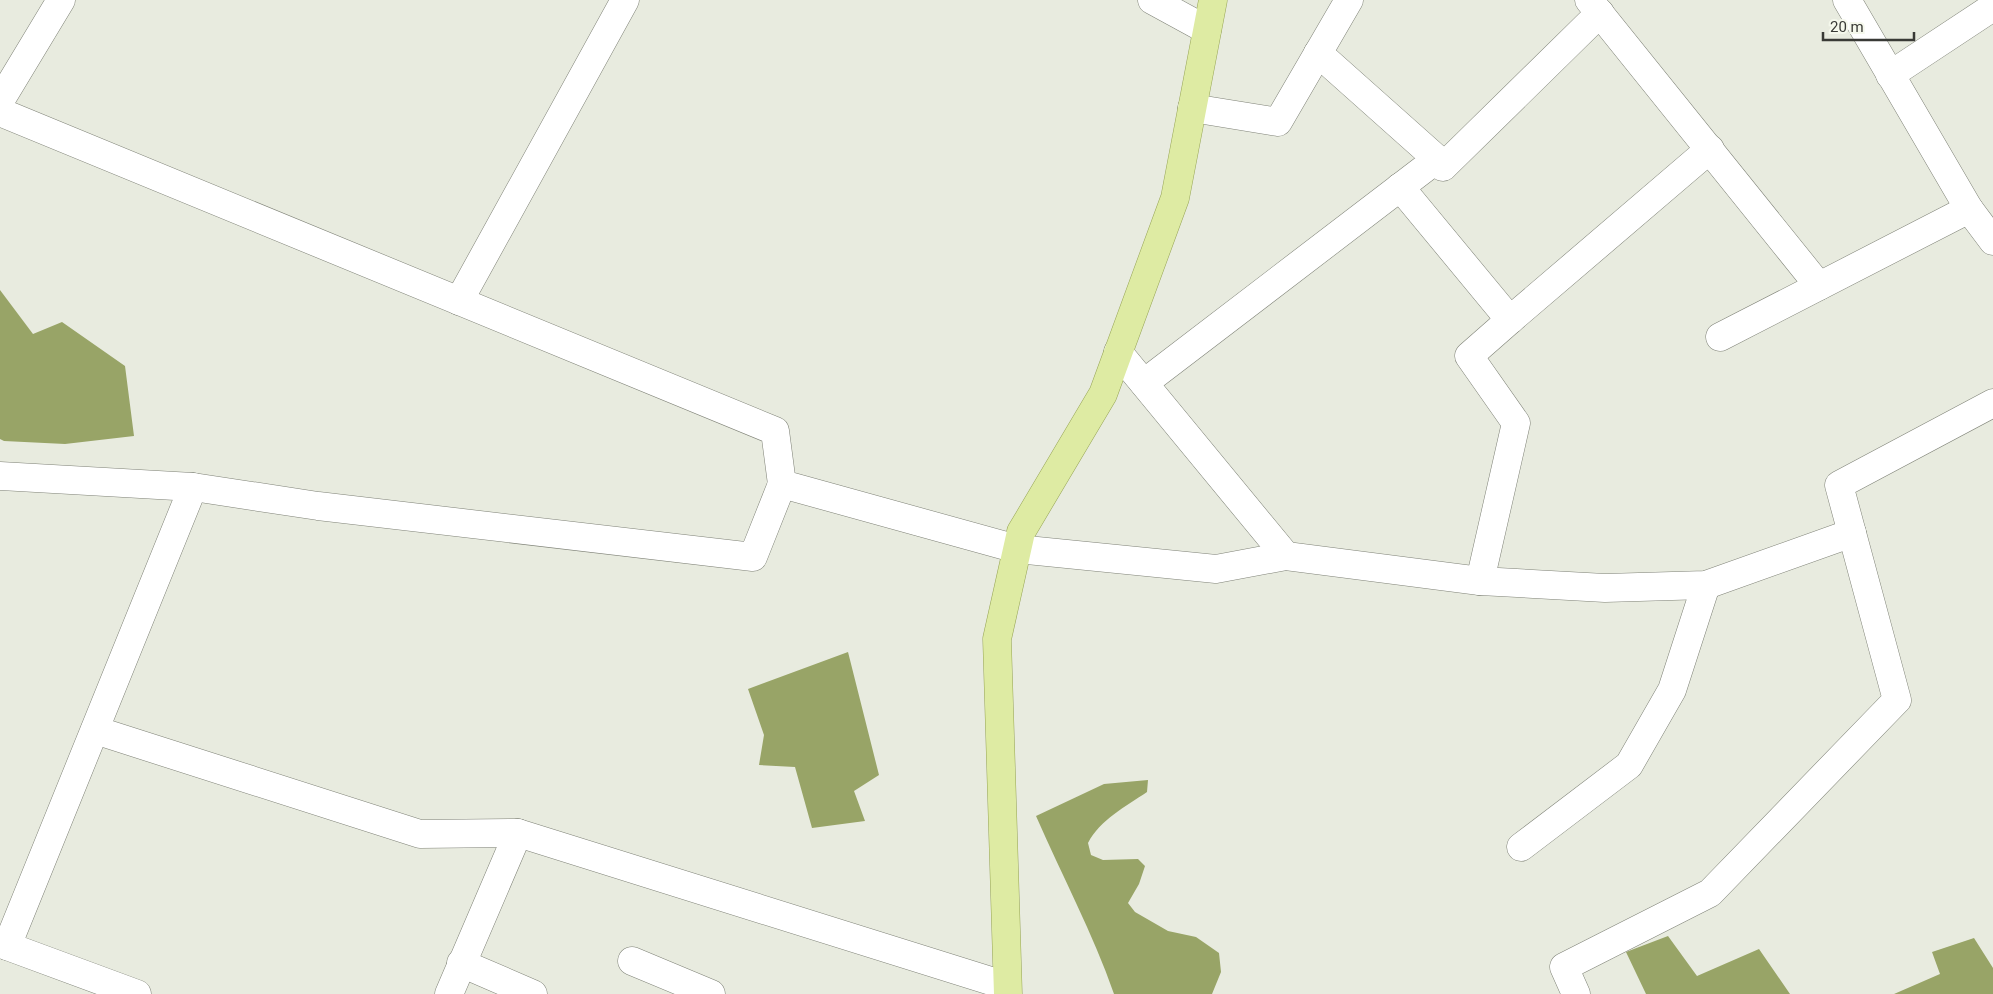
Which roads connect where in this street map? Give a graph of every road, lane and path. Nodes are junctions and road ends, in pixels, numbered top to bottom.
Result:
1 (61, 0) edge
2 (625, 0) edge
3 (1152, 0) edge
4 (1213, 0) edge
5 (1349, 0) edge
6 (1847, 0) edge
7 (1594, 7) edge
8 (1993, 7) edge
9 (1207, 30) junction
10 (1318, 53) junction
11 (1890, 75) junction
12 (0, 101) edge
13 (1192, 108) junction
14 (0, 112) edge
15 (1710, 149) junction
16 (1437, 159) junction
17 (1400, 187) junction
18 (1969, 209) junction
19 (1993, 241) edge
20 (1819, 286) junction
21 (459, 301) junction
22 (1510, 320) junction
23 (1720, 337) dead end
24 (1118, 352) junction
25 (1144, 382) junction
26 (1993, 403) edge
27 (0, 476) edge
28 (782, 484) junction
29 (193, 487) junction
30 (1852, 533) junction
31 (1017, 549) junction
32 (1286, 556) junction
33 (1480, 582) junction
34 (1706, 585) junction
35 (95, 730) junction
36 (518, 833) junction
37 (1521, 847) dead end
38 (4, 945) edge
39 (632, 961) dead end
40 (461, 963) junction
41 (1008, 990) edge
42 (138, 994) edge
43 (448, 994) edge
44 (533, 994) edge
45 (711, 994) edge
46 (1576, 994) edge

1 - 12 street
2 - 21 street
3 - 9 street
4 - 9 main road
5 - 10 street
6 - 11 street
7 - 15 street
7 - 16 street
8 - 11 street
9 - 13 main road
10 - 13 street
10 - 16 street
11 - 18 street
13 - 24 main road
14 - 21 street
15 - 20 street
15 - 22 street
16 - 17 street
17 - 22 street
17 - 25 street
18 - 19 street
18 - 20 street
20 - 23 street
21 - 28 street
22 - 33 street
24 - 25 street
24 - 31 main road
25 - 32 street
26 - 30 street
27 - 29 street
28 - 29 street
28 - 31 street
29 - 35 street
30 - 34 street
30 - 46 street
31 - 32 street
31 - 41 main road
32 - 33 street
33 - 34 street
34 - 37 street
35 - 36 street
35 - 38 street
36 - 40 street
36 - 41 street
38 - 42 street
39 - 45 street
40 - 43 street
40 - 44 street

